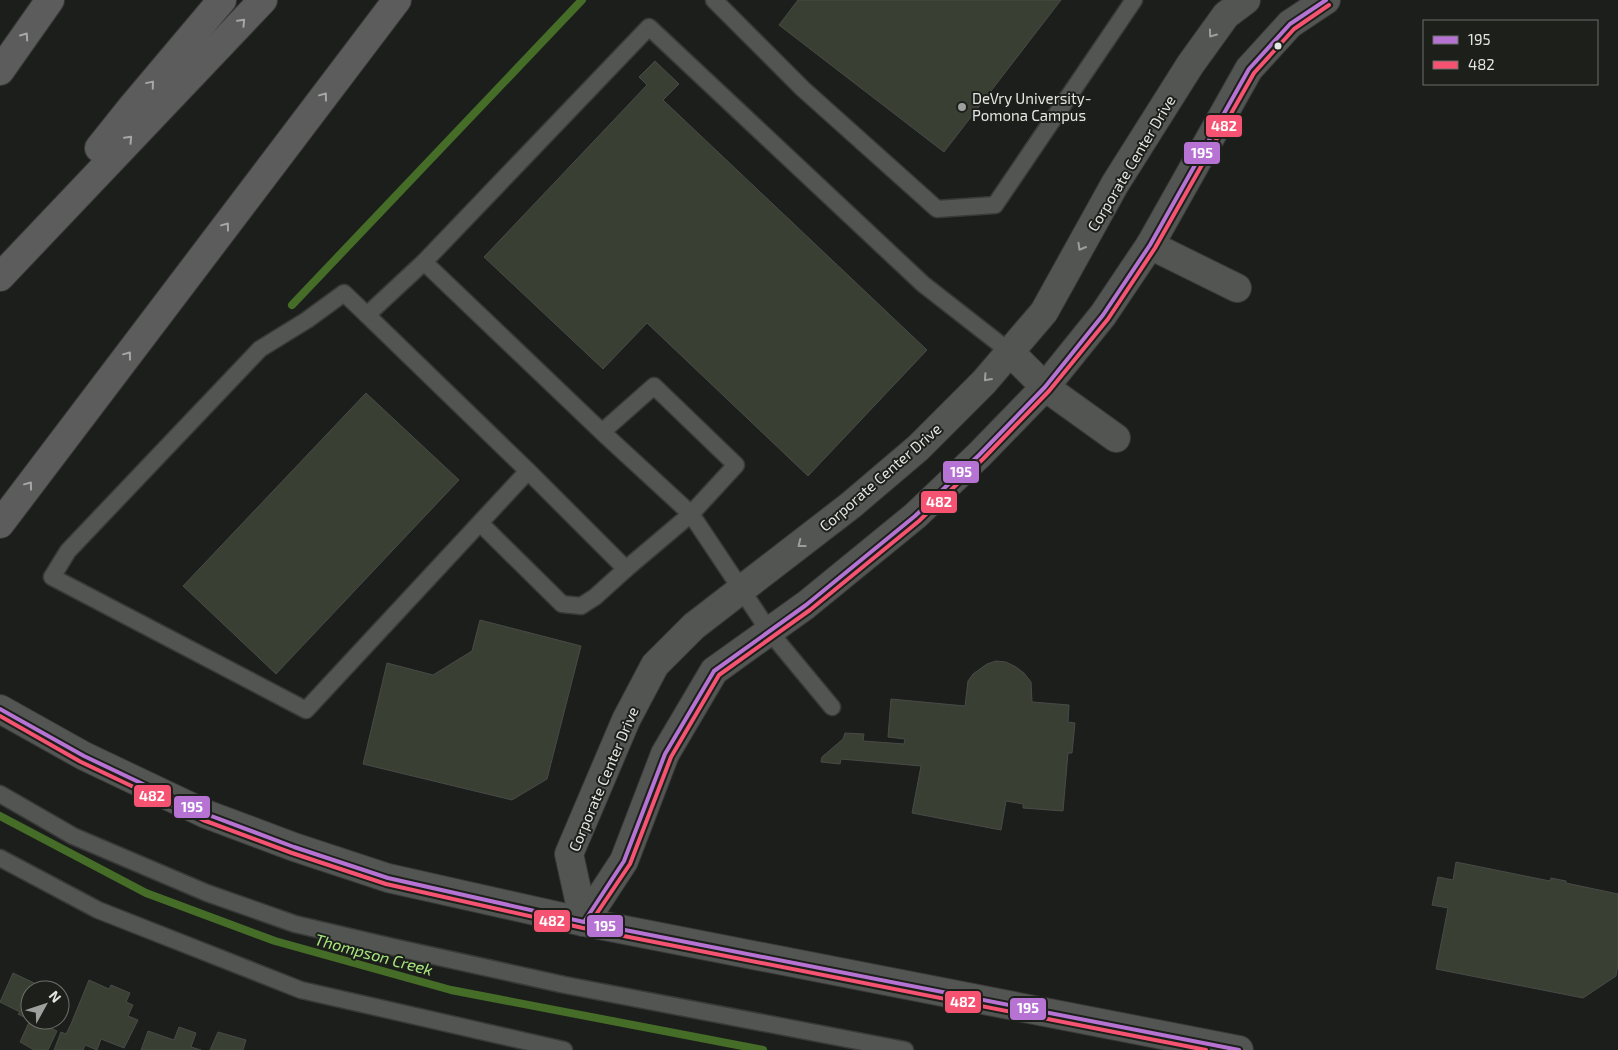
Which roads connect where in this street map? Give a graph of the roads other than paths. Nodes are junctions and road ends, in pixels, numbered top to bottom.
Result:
1 (50, 0) edge
2 (222, 0) edge
3 (263, 0) edge
4 (397, 0) edge
5 (714, 0) edge
6 (1134, 0) edge
7 (1246, 0) edge
8 (1326, 0) edge
9 (0, 71) edge
10 (1150, 245) junction
11 (424, 262) junction
12 (0, 273) edge
13 (0, 277) edge
14 (1237, 288) dead end
15 (368, 315) junction
16 (1010, 352) junction
17 (1045, 387) junction
18 (602, 432) junction
19 (1116, 438) dead end
20 (528, 471) junction
21 (691, 514) junction
22 (480, 523) junction
23 (0, 524) edge
24 (626, 569) junction
25 (741, 589) junction
26 (769, 631) junction
27 (832, 707) dead end
28 (0, 709) edge
29 (0, 794) edge
30 (0, 858) edge
31 (584, 922) junction
32 (564, 1050) edge
33 (905, 1050) edge
34 (1239, 1050) edge

9 -> 1 highway
12 -> 2 highway
13 -> 3 highway
23 -> 4 highway
5 - 6 lane
7 -> 16 street, Corporate Center Drive
8 - 10 street
10 - 14 street
10 - 17 street
11 - 15 lane
11 - 16 lane
11 - 18 lane
15 - 20 lane
15 - 22 lane
16 - 17 street
16 -> 25 street, Corporate Center Drive
17 - 19 street
17 - 26 street
18 - 21 lane
18 - 21 lane
20 - 22 lane
20 - 24 lane
21 - 24 lane
21 - 25 lane
22 - 24 lane
25 - 26 lane
25 - 31 street, Corporate Center Drive
26 - 27 lane
26 - 31 street
28 - 31 street
29 - 33 lane
30 - 32 lane
31 - 34 street

